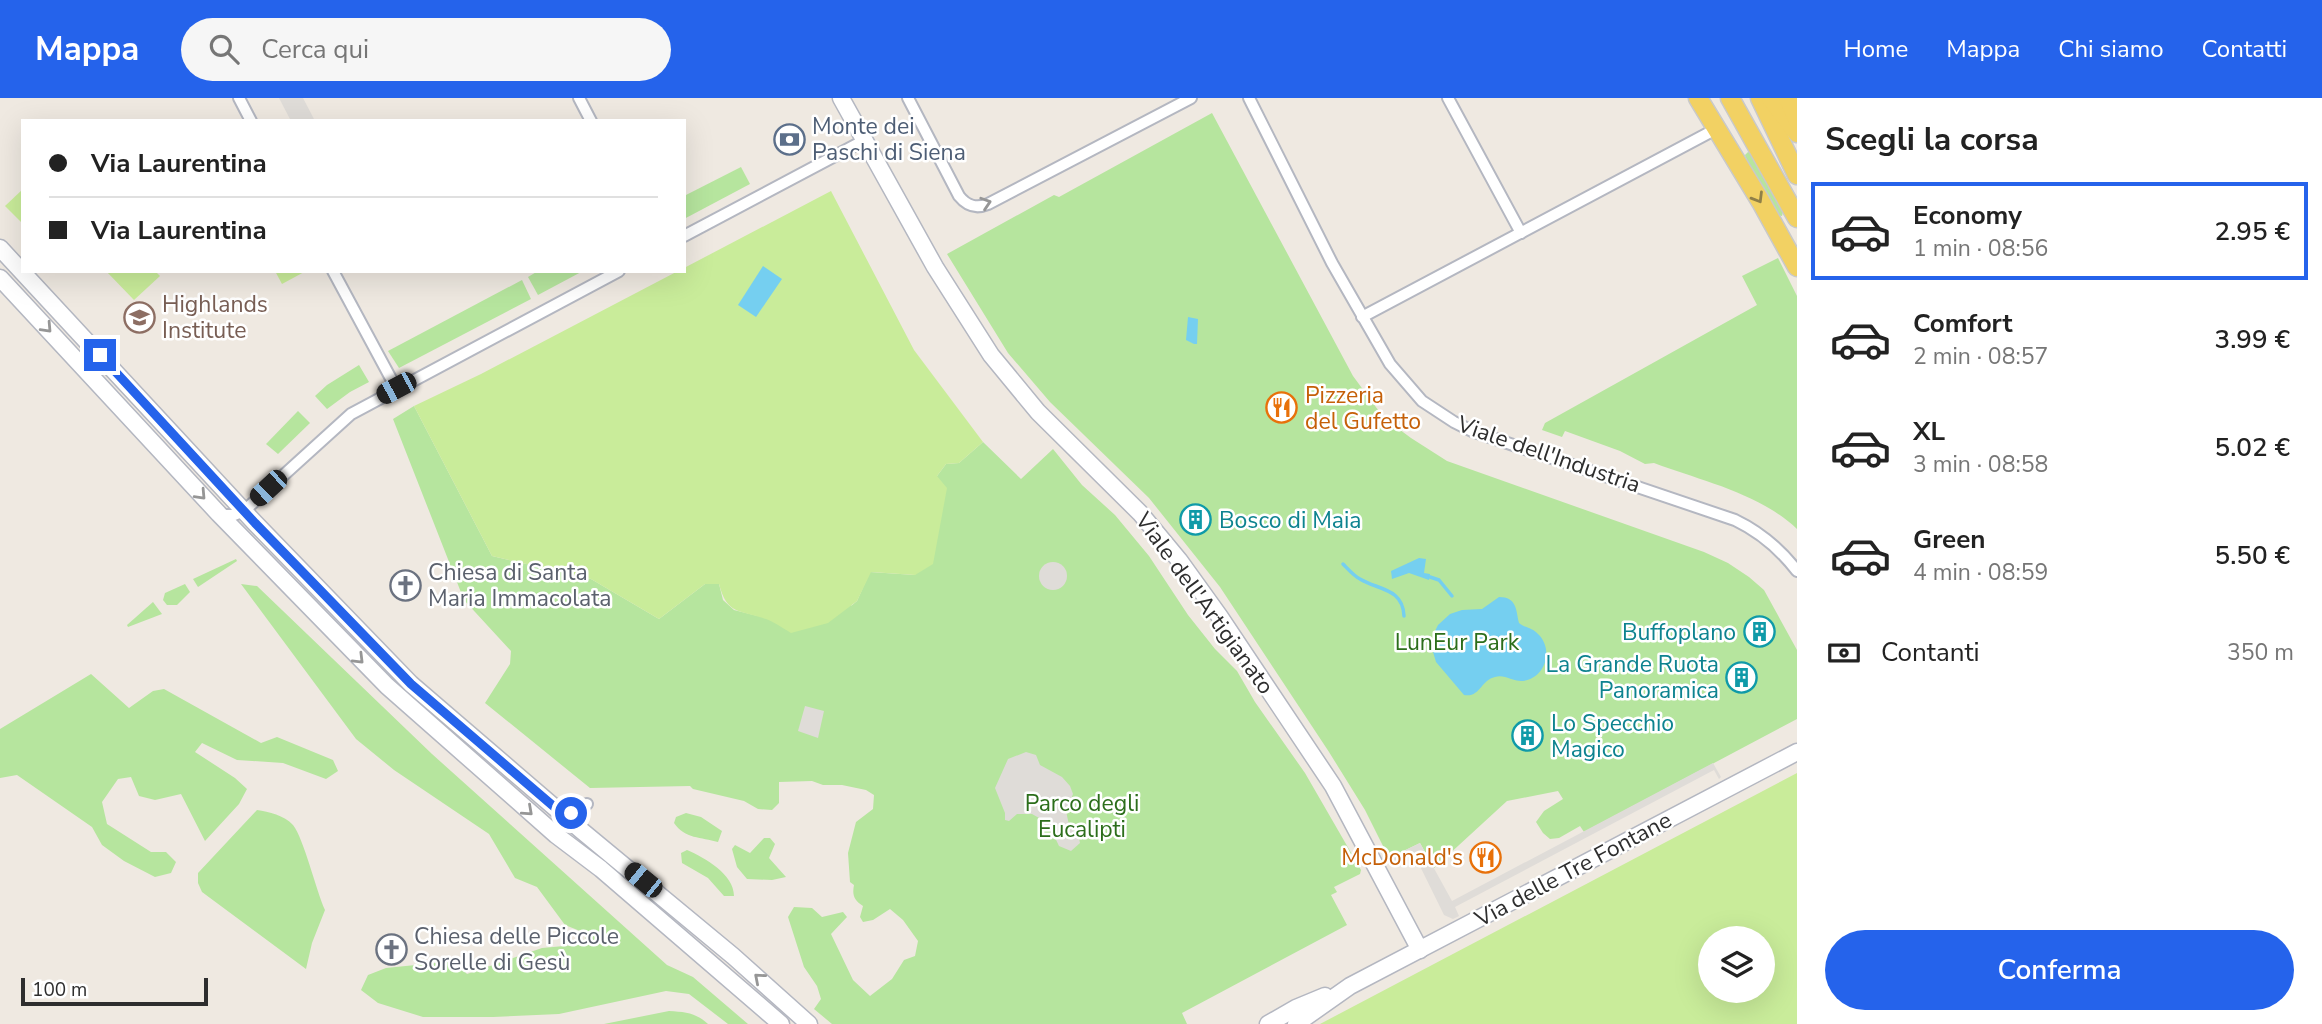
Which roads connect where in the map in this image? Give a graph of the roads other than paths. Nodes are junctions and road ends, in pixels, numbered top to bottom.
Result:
1 (239, 98) edge
2 (579, 98) edge
3 (841, 98) edge
4 (908, 98) edge
5 (1191, 98) edge
6 (1249, 98) edge
7 (1448, 98) edge
8 (1698, 98) edge
9 (1760, 98) edge
10 (1771, 98) edge
11 (1732, 101) edge
12 (250, 119) edge
13 (590, 119) edge
14 (1716, 129) junction
15 (1797, 133) edge
16 (865, 140) junction
17 (1737, 165) junction
18 (1797, 175) edge
19 (1797, 218) edge
20 (1521, 233) junction
21 (686, 235) edge
22 (0, 248) edge
23 (1797, 267) edge
24 (21, 271) edge
25 (23, 273) edge
26 (334, 273) edge
27 (615, 273) edge
28 (0, 278) edge
29 (1363, 317) junction
30 (396, 388) junction
31 (157, 417) junction
32 (142, 430) junction
33 (244, 511) junction
34 (219, 514) junction
35 (1797, 571) edge
36 (1797, 752) edge
37 (587, 804) dead end
38 (566, 817) junction
39 (556, 835) junction
40 (1420, 950) junction
41 (1350, 986) junction
42 (1269, 1022) edge
43 (781, 1024) edge
44 (810, 1024) edge
45 (1296, 1024) edge

1 - 12 street
2 - 13 street
3 - 16 main road, Viale dell'Artigianato
4 -> 5 street
6 - 29 street, Viale dell'Industria
7 - 20 street
8 - 14 main road
9 - 18 main road
10 - 15 main road
11 - 17 main road
11 - 19 main road
14 - 17 main road
14 - 20 street
16 - 21 street
16 - 40 main road, Viale dell'Artigianato
17 -> 23 main road
20 - 29 street
22 - 24 main road
25 - 31 main road
26 - 30 street
27 - 30 street
28 -> 32 main road
29 - 35 street, Viale dell'Industria
30 - 33 street
31 - 32 street
31 - 33 main road
32 -> 34 main road
33 - 34 street
33 - 38 main road
34 -> 39 main road
36 - 40 main road, Via delle Tre Fontane
37 - 38 street
38 - 39 street
44 -> 38 main road
39 - 43 main road
40 - 41 main road, Via delle Tre Fontane
41 - 42 main road, Via delle Tre Fontane
41 - 45 main road, Via delle Tre Fontane

